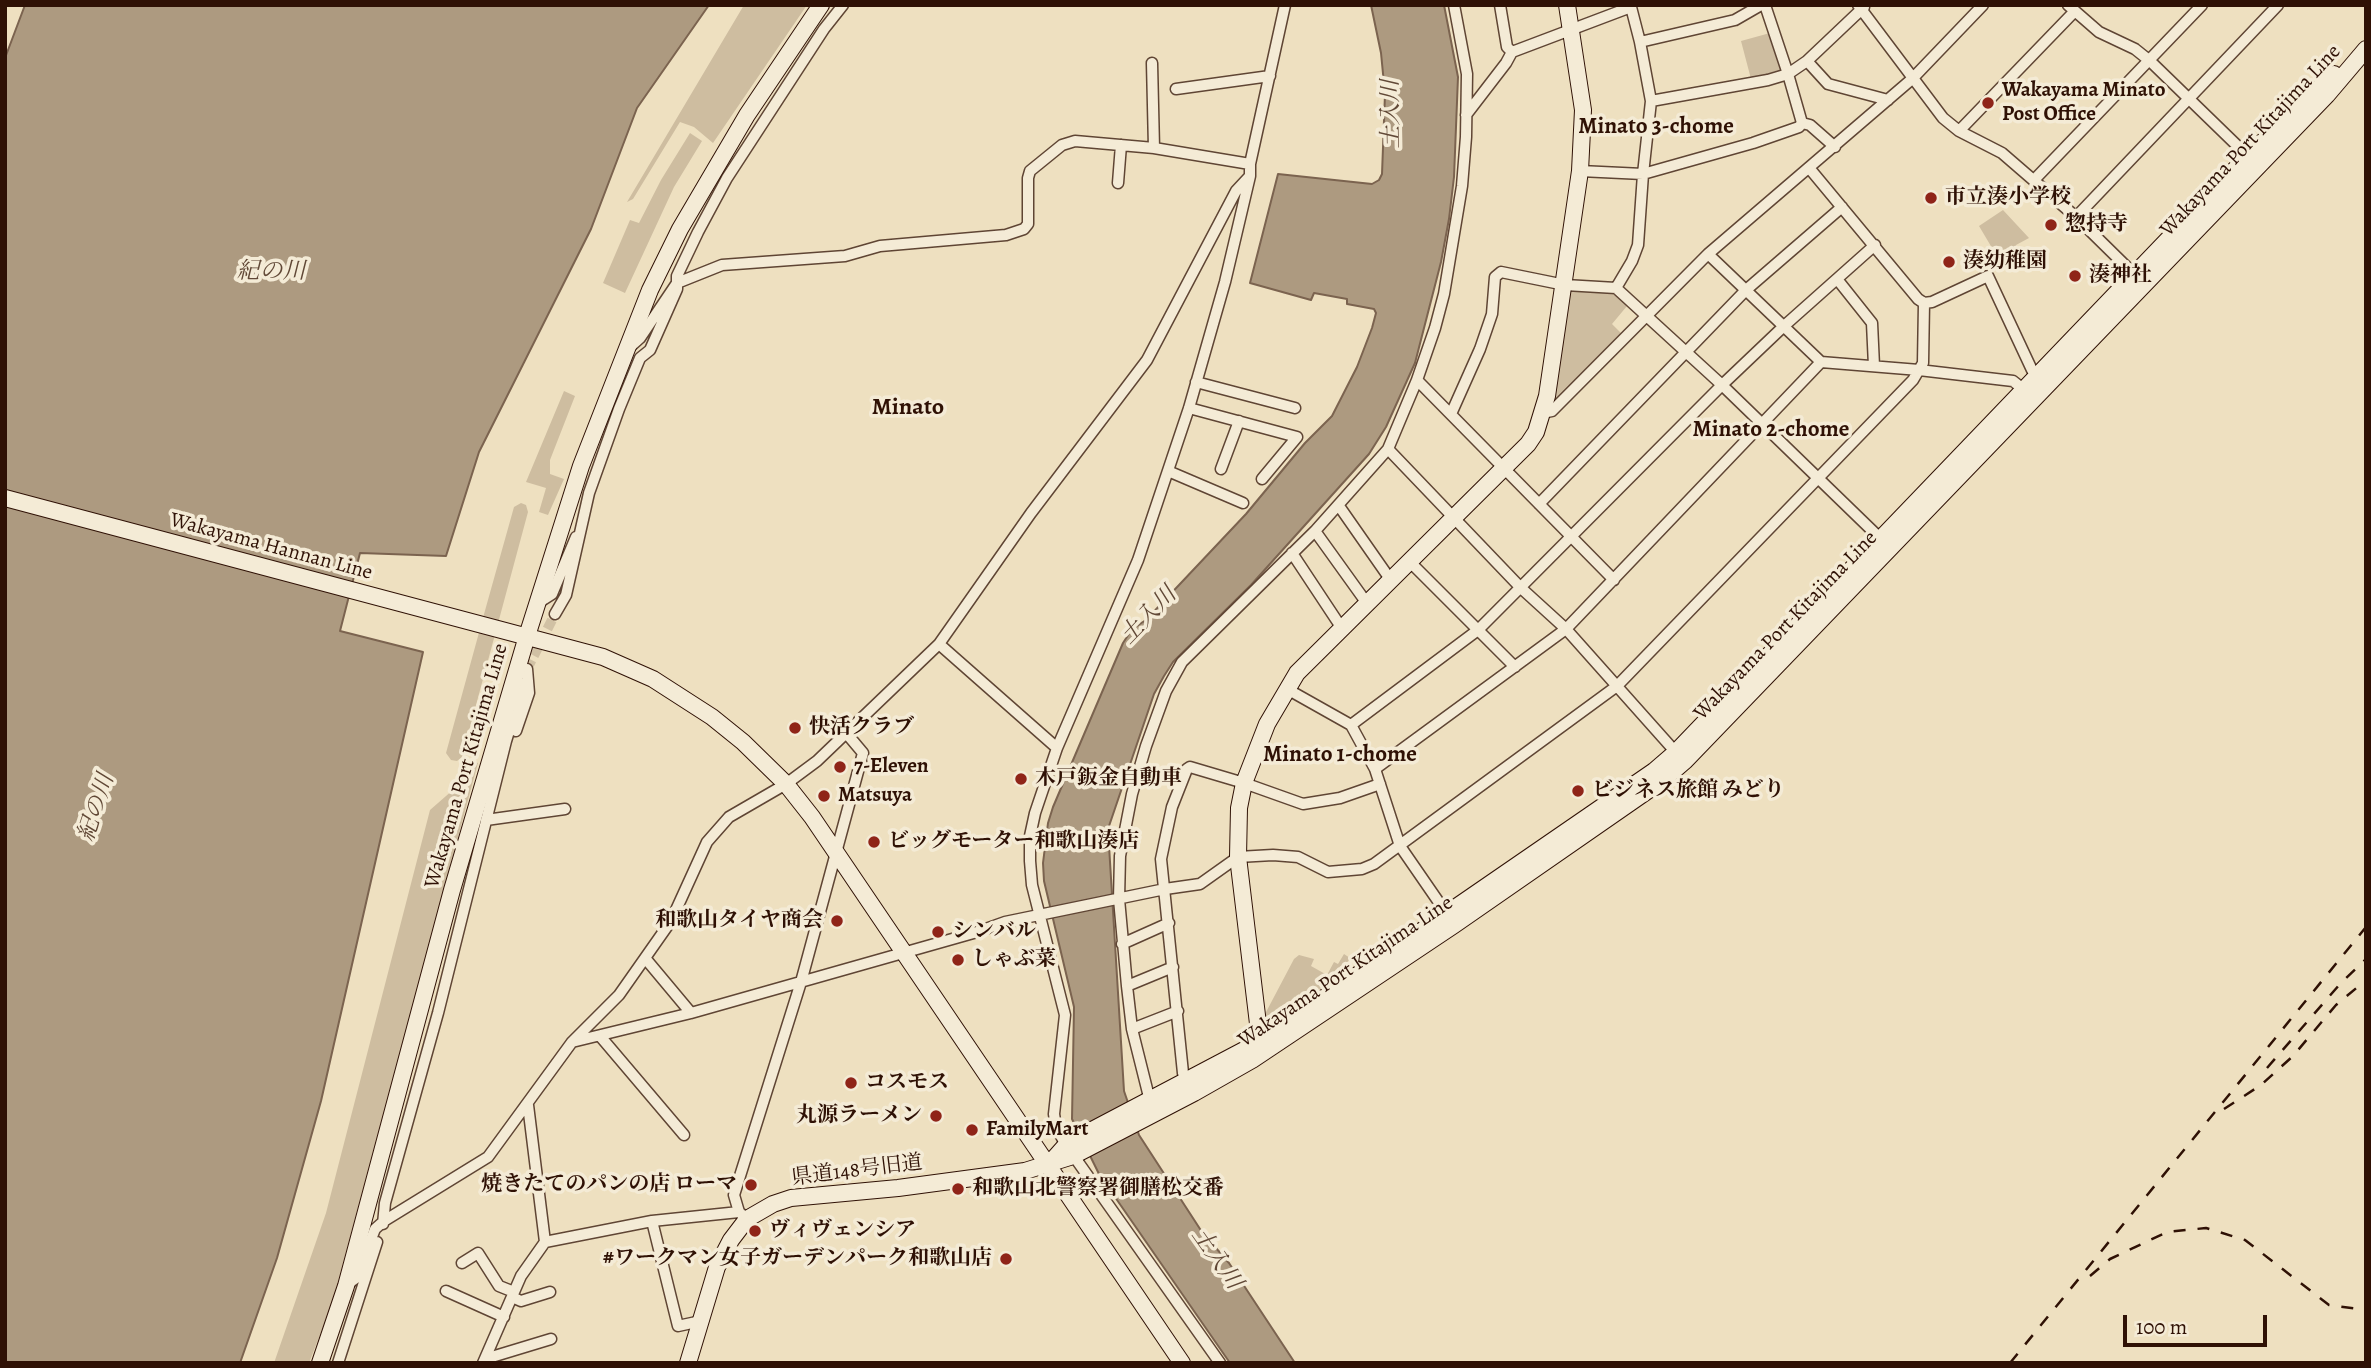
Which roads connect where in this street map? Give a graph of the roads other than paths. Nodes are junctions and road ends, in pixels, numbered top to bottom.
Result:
1 (821, 5) edge
2 (843, 5) edge
3 (1286, 5) edge
4 (1454, 5) edge
5 (1500, 5) edge
6 (1567, 5) edge
7 (1763, 5) edge
8 (1983, 5) edge
9 (2202, 5) edge
10 (2278, 5) edge
11 (1632, 6) edge
12 (1861, 7) edge
13 (2071, 9) edge
14 (1572, 28) junction
15 (1640, 42) junction
16 (2366, 49) edge
17 (1512, 52) junction
18 (1807, 61) junction
19 (2150, 61) junction
20 (1152, 63) dead end
21 (1788, 74) junction
22 (1270, 76) junction
23 (1912, 79) junction
24 (1176, 89) dead end
25 (2189, 98) junction
26 (1888, 100) junction
27 (1651, 101) junction
28 (1466, 115) junction
29 (1801, 123) junction
30 (1959, 131) junction
31 (1121, 145) junction
32 (1835, 147) junction
33 (1154, 148) junction
34 (2253, 161) junction
35 (1810, 169) junction
36 (1250, 170) junction
37 (1580, 171) junction
38 (1643, 174) junction
39 (2034, 180) junction
40 (1118, 183) dead end
41 (1842, 206) junction
42 (2076, 217) junction
43 (1875, 245) junction
44 (1708, 254) junction
45 (1837, 279) junction
46 (2139, 279) junction
47 (677, 283) junction
48 (1565, 285) junction
49 (1616, 288) junction
50 (1746, 290) junction
51 (1924, 303) junction
52 (1647, 318) junction
53 (1784, 326) junction
54 (626, 349) junction
55 (1685, 352) junction
56 (1821, 362) junction
57 (1874, 366) junction
58 (1919, 370) junction
59 (1417, 380) junction
60 (1196, 382) junction
61 (1722, 385) junction
62 (2035, 387) junction
63 (1189, 408) junction
64 (1295, 408) dead end
65 (1542, 413) junction
66 (1451, 414) junction
67 (1238, 421) junction
68 (1762, 425) junction
69 (1388, 449) junction
70 (1503, 468) junction
71 (1221, 469) dead end
72 (1168, 471) junction
73 (1817, 477) junction
74 (1262, 479) dead end
75 (5, 498) edge
76 (1243, 503) dead end
77 (1539, 504) junction
78 (1339, 506) junction
79 (1454, 518) junction
80 (579, 531) junction
81 (1315, 531) junction
82 (1572, 537) junction
83 (1885, 543) junction
84 (1292, 553) junction
85 (1409, 561) junction
86 (1390, 579) junction
87 (1614, 580) junction
88 (1521, 588) junction
89 (1366, 602) junction
90 (537, 604) junction
91 (555, 614) tunnel mouth
92 (1341, 627) junction
93 (1566, 629) junction
94 (1478, 630) junction
95 (527, 636) junction
96 (939, 644) junction
97 (1515, 667) junction
98 (521, 672) junction
99 (1617, 686) junction
100 (1287, 689) junction
101 (1351, 725) junction
102 (847, 734) junction
103 (1057, 748) junction
104 (1680, 757) junction
105 (1375, 769) junction
106 (1244, 783) junction
107 (786, 784) junction
108 (1380, 784) junction
109 (565, 809) dead end
110 (486, 820) junction
111 (1400, 846) junction
112 (836, 853) junction
113 (1238, 857) junction
114 (1165, 889) junction
115 (1116, 900) junction
116 (1043, 913) junction
117 (1451, 919) junction
118 (1169, 923) junction
119 (1122, 944) junction
120 (904, 953) junction
121 (645, 958) junction
122 (1173, 967) junction
123 (801, 982) junction
124 (1127, 986) junction
125 (1178, 1012) junction
126 (691, 1013) junction
127 (1132, 1029) junction
128 (600, 1036) junction
129 (572, 1042) junction
130 (1266, 1045) junction
131 (1186, 1082) junction
132 (528, 1105) junction
133 (1143, 1109) junction
134 (684, 1135) dead end
135 (1074, 1148) junction
136 (1048, 1165) junction
137 (743, 1215) junction
138 (384, 1221) junction
139 (652, 1221) junction
140 (545, 1241) junction
141 (461, 1263) dead end
142 (346, 1286) junction
143 (446, 1290) dead end
144 (550, 1292) dead end
145 (513, 1295) junction
146 (503, 1317) junction
147 (701, 1321) junction
148 (551, 1339) dead end
149 (484, 1361) edge
150 (320, 1363) edge
151 (338, 1363) edge
152 (688, 1363) edge
153 (1182, 1363) edge
154 (1220, 1363) edge

1 - 54 main road
2 - 47 street
3 - 22 street
4 - 28 street
5 - 17 street
6 - 14 main road
7 - 15 street
7 - 21 street
8 - 23 street
9 - 19 street
10 - 25 street
11 - 14 street
11 - 15 street
12 - 18 street
12 - 23 street
13 - 19 street
13 - 30 street
14 - 17 street
14 - 37 main road
15 - 27 street
16 - 34 main road, Wakayama Port Kitajima Line
17 - 28 street
18 - 21 street
18 - 26 street
19 - 25 street
19 - 39 street
20 - 33 street
21 - 27 street
21 - 29 street
22 - 24 street
22 - 36 street
23 - 26 street
23 - 30 street
25 - 34 street
25 - 42 street
26 - 32 street
27 - 38 street
28 - 59 street
29 - 32 street
29 - 38 street
30 - 39 street
31 - 33 street
31 - 40 street
31 - 47 street
32 - 35 street
33 - 36 street
34 - 46 main road, Wakayama Port Kitajima Line
35 - 41 street
35 - 44 street
36 - 60 street
36 - 96 street
37 - 38 street
37 - 48 main road
38 - 49 street
39 - 42 street
41 - 43 street
41 - 50 street
42 - 46 street
43 - 45 street
43 - 51 street
44 - 50 street
44 - 52 street
45 - 53 street
45 - 57 street
46 - 62 main road, Wakayama Port Kitajima Line
47 - 54 street
47 - 80 street
48 - 49 street
48 - 65 main road
48 - 66 street
49 - 52 street
50 - 53 street
50 - 55 street
51 - 58 street
51 - 62 street
52 - 55 street
52 - 65 street
53 - 56 street
53 - 61 street
54 - 90 main road
55 - 61 street
55 - 77 street
56 - 57 street
56 - 68 street
57 - 58 street
58 - 62 street
58 - 73 street
59 - 66 street
59 - 69 street
60 - 63 street
60 - 64 street
61 - 68 street
61 - 82 street
62 - 83 main road, Wakayama Port Kitajima Line
63 - 67 street
63 - 72 street
65 - 70 main road
66 - 70 street
67 - 71 street
67 - 74 street
68 - 73 street
68 - 87 street
69 - 78 street
69 - 79 street
70 - 77 street
70 - 79 main road
72 - 76 street
72 - 103 street
73 - 83 street
73 - 99 street
75 - 95 main road, Wakayama Hannan Line
77 - 82 street
78 - 81 street
78 - 86 street
79 - 85 main road
79 - 88 street
80 - 90 street
80 - 91 street
81 - 84 street
81 - 89 street
82 - 87 street
82 - 88 street
83 - 104 main road, Wakayama Port Kitajima Line
84 - 92 street
84 - 115 street
85 - 86 main road
85 - 94 street
86 - 89 main road
87 - 93 street
88 - 93 street
88 - 94 street
89 - 92 main road
90 - 95 main road
92 - 100 main road
93 - 97 street
93 - 99 street
94 - 97 street
94 - 101 street
95 - 98 main road, Wakayama Port Kitajima Line
95 - 107 main road, Wakayama Port Kitajima Line
96 - 102 street
96 - 103 street
97 - 105 street
98 - 110 street
98 - 142 main road, Wakayama Port Kitajima Line
99 - 104 street
99 - 111 street
100 - 101 street
100 - 106 main road
101 - 105 street
102 - 107 street
102 - 112 street
103 - 116 street
104 - 117 main road, Wakayama Port Kitajima Line
105 - 108 street
106 - 108 street
106 - 113 main road
106 - 114 street
107 - 112 main road, Wakayama Port Kitajima Line
107 - 121 street
108 - 111 street
109 - 110 street
110 - 138 street
111 - 113 street
111 - 117 street
112 - 120 main road, Wakayama Port Kitajima Line
112 - 123 street
113 - 114 street
113 - 130 main road
114 - 115 street
114 - 118 street
115 - 116 street
115 - 119 street
116 - 120 street
116 - 135 street
117 - 130 main road, Wakayama Port Kitajima Line
118 - 119 street
118 - 122 street
119 - 124 street
120 - 123 street
120 - 136 main road, Wakayama Port Kitajima Line
121 - 126 street
121 - 129 street
122 - 124 street
122 - 125 street
123 - 126 street
123 - 137 street
124 - 127 street
125 - 127 street
125 - 131 street
126 - 128 street
127 - 133 street
128 - 129 street
128 - 134 street
129 - 132 street
130 - 131 main road, Wakayama Port Kitajima Line
130 - 133 main road, Wakayama Port Kitajima Line
131 - 133 main road, Wakayama Port Kitajima Line
132 - 138 street
132 - 140 street
133 - 135 main road
135 - 136 main road
135 - 154 street
136 - 137 main road, 県道148号旧道
136 - 153 main road
137 - 139 street
137 - 147 main road, 県道148号旧道
138 - 142 street
138 - 151 street
139 - 140 street
139 - 147 street
140 - 145 street
141 - 145 street
142 - 150 main road, Wakayama Port Kitajima Line
143 - 146 street
144 - 145 street
145 - 146 street
146 - 149 street
147 - 152 main road, 県道148号旧道
148 - 149 street

